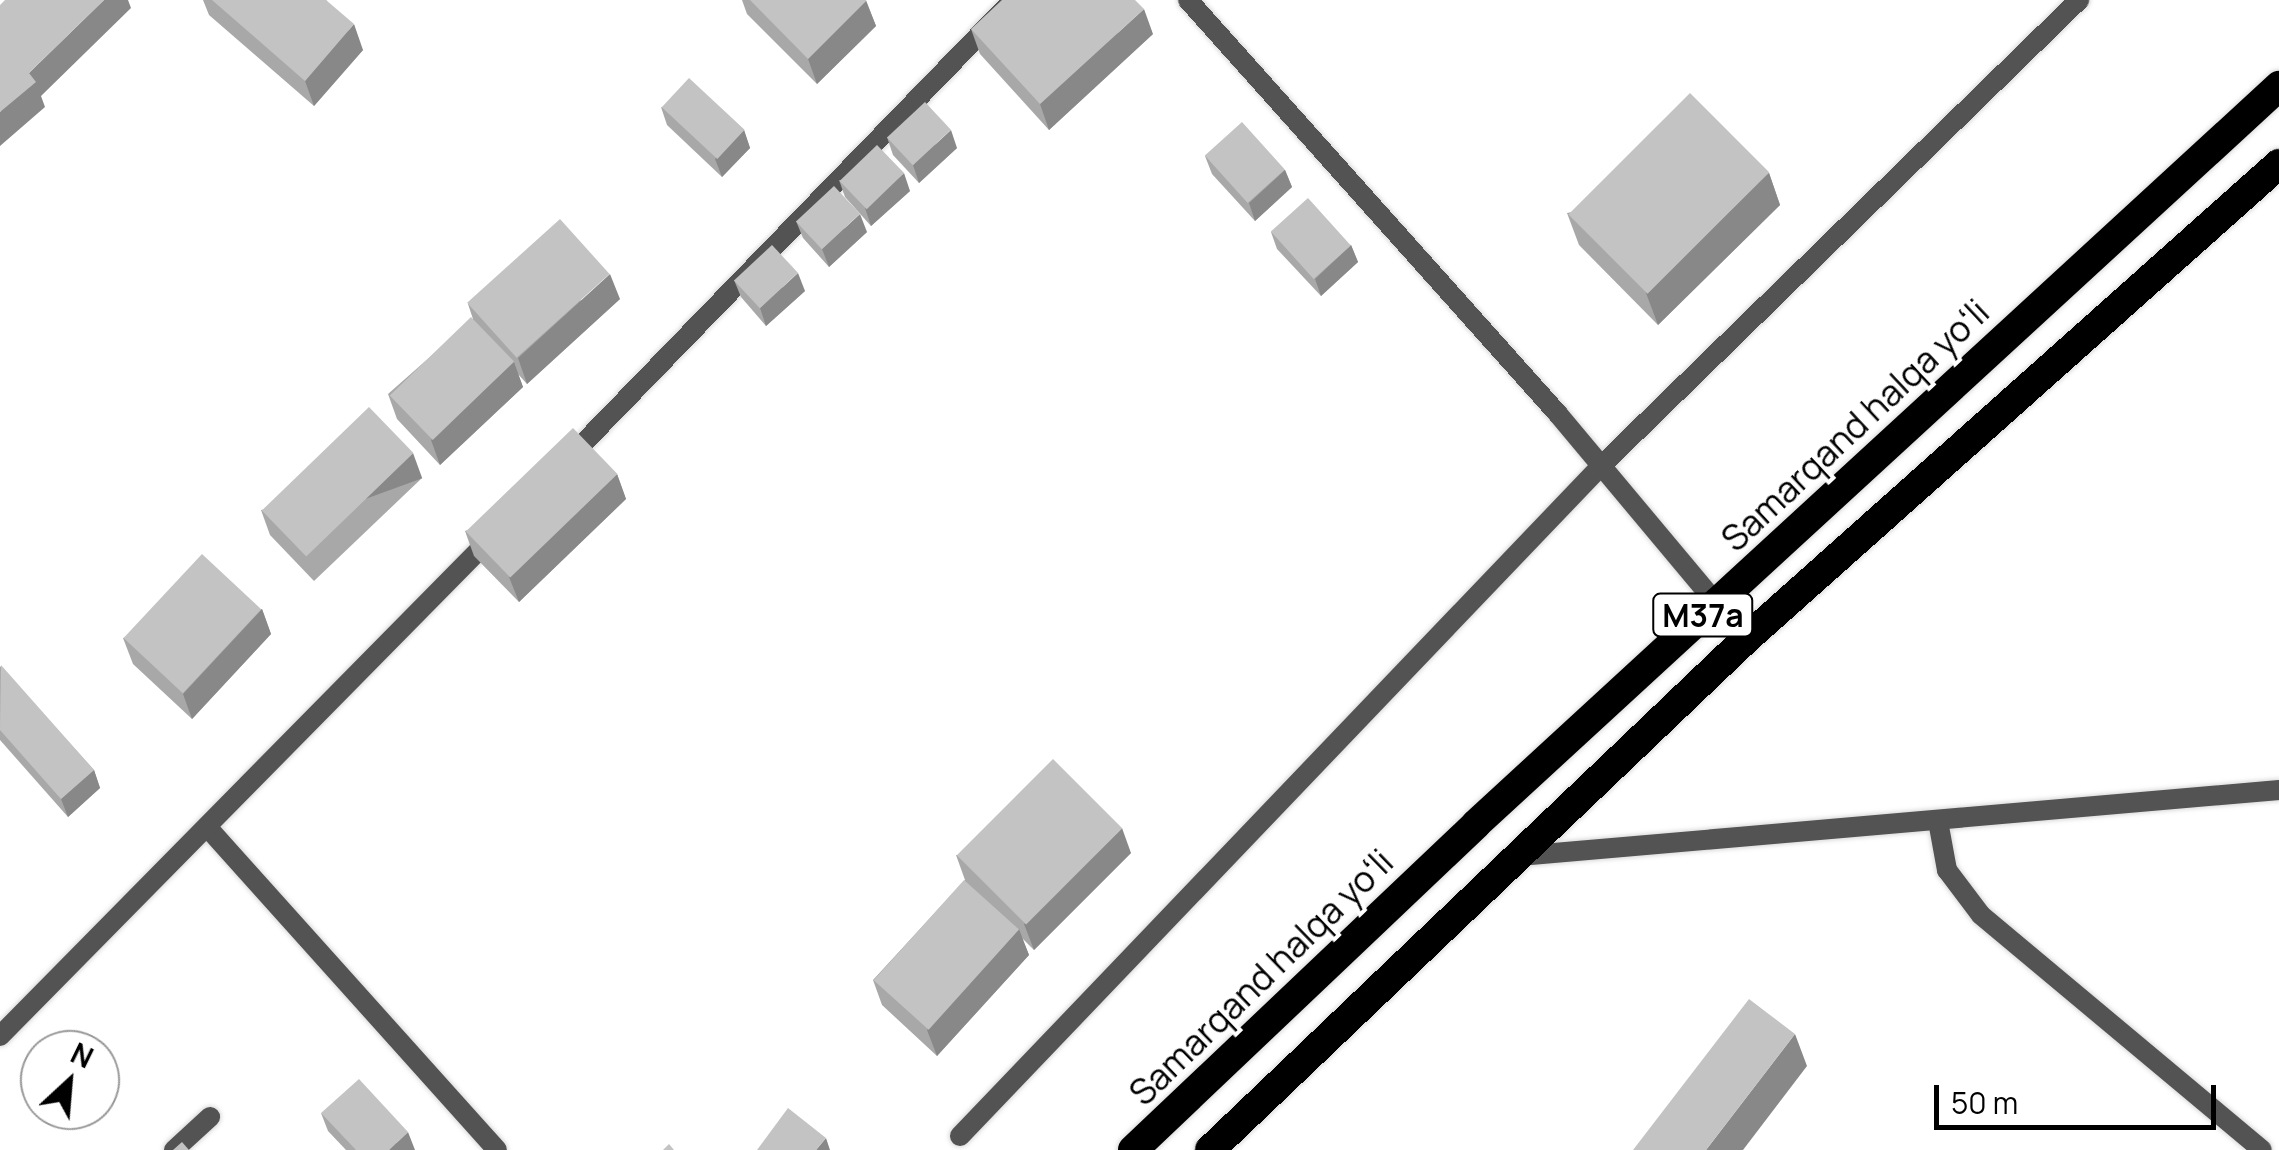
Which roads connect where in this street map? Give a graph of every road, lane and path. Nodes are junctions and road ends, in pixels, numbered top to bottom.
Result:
1 (1012, 0) edge
2 (1188, 0) edge
3 (2079, 0) edge
4 (2279, 86) edge
5 (2279, 164) edge
6 (1601, 466) junction
7 (556, 472) edge
8 (500, 528) edge
9 (1716, 604) junction
10 (1746, 640) junction
11 (2279, 790) edge
12 (1938, 822) junction
13 (209, 828) junction
14 (1515, 856) junction
15 (0, 1036) edge
16 (210, 1117) dead end
17 (960, 1136) dead end
18 (174, 1150) edge
19 (497, 1150) edge
20 (1133, 1150) edge
21 (1210, 1150) edge
22 (2262, 1150) edge

1 - 7 street
2 - 6 street
3 - 6 street
4 - 9 highway, Samarqand halqa yoʻli / M37a
5 - 10 highway, M37a
6 - 9 street
6 - 17 street
8 - 13 street
9 - 10 street
9 - 20 highway, Samarqand halqa yoʻli / M37a
10 - 14 highway, M37a
11 - 12 street
12 - 14 street
12 - 22 street
13 - 15 street
13 - 19 street
14 - 21 highway, M37a
16 - 18 street

